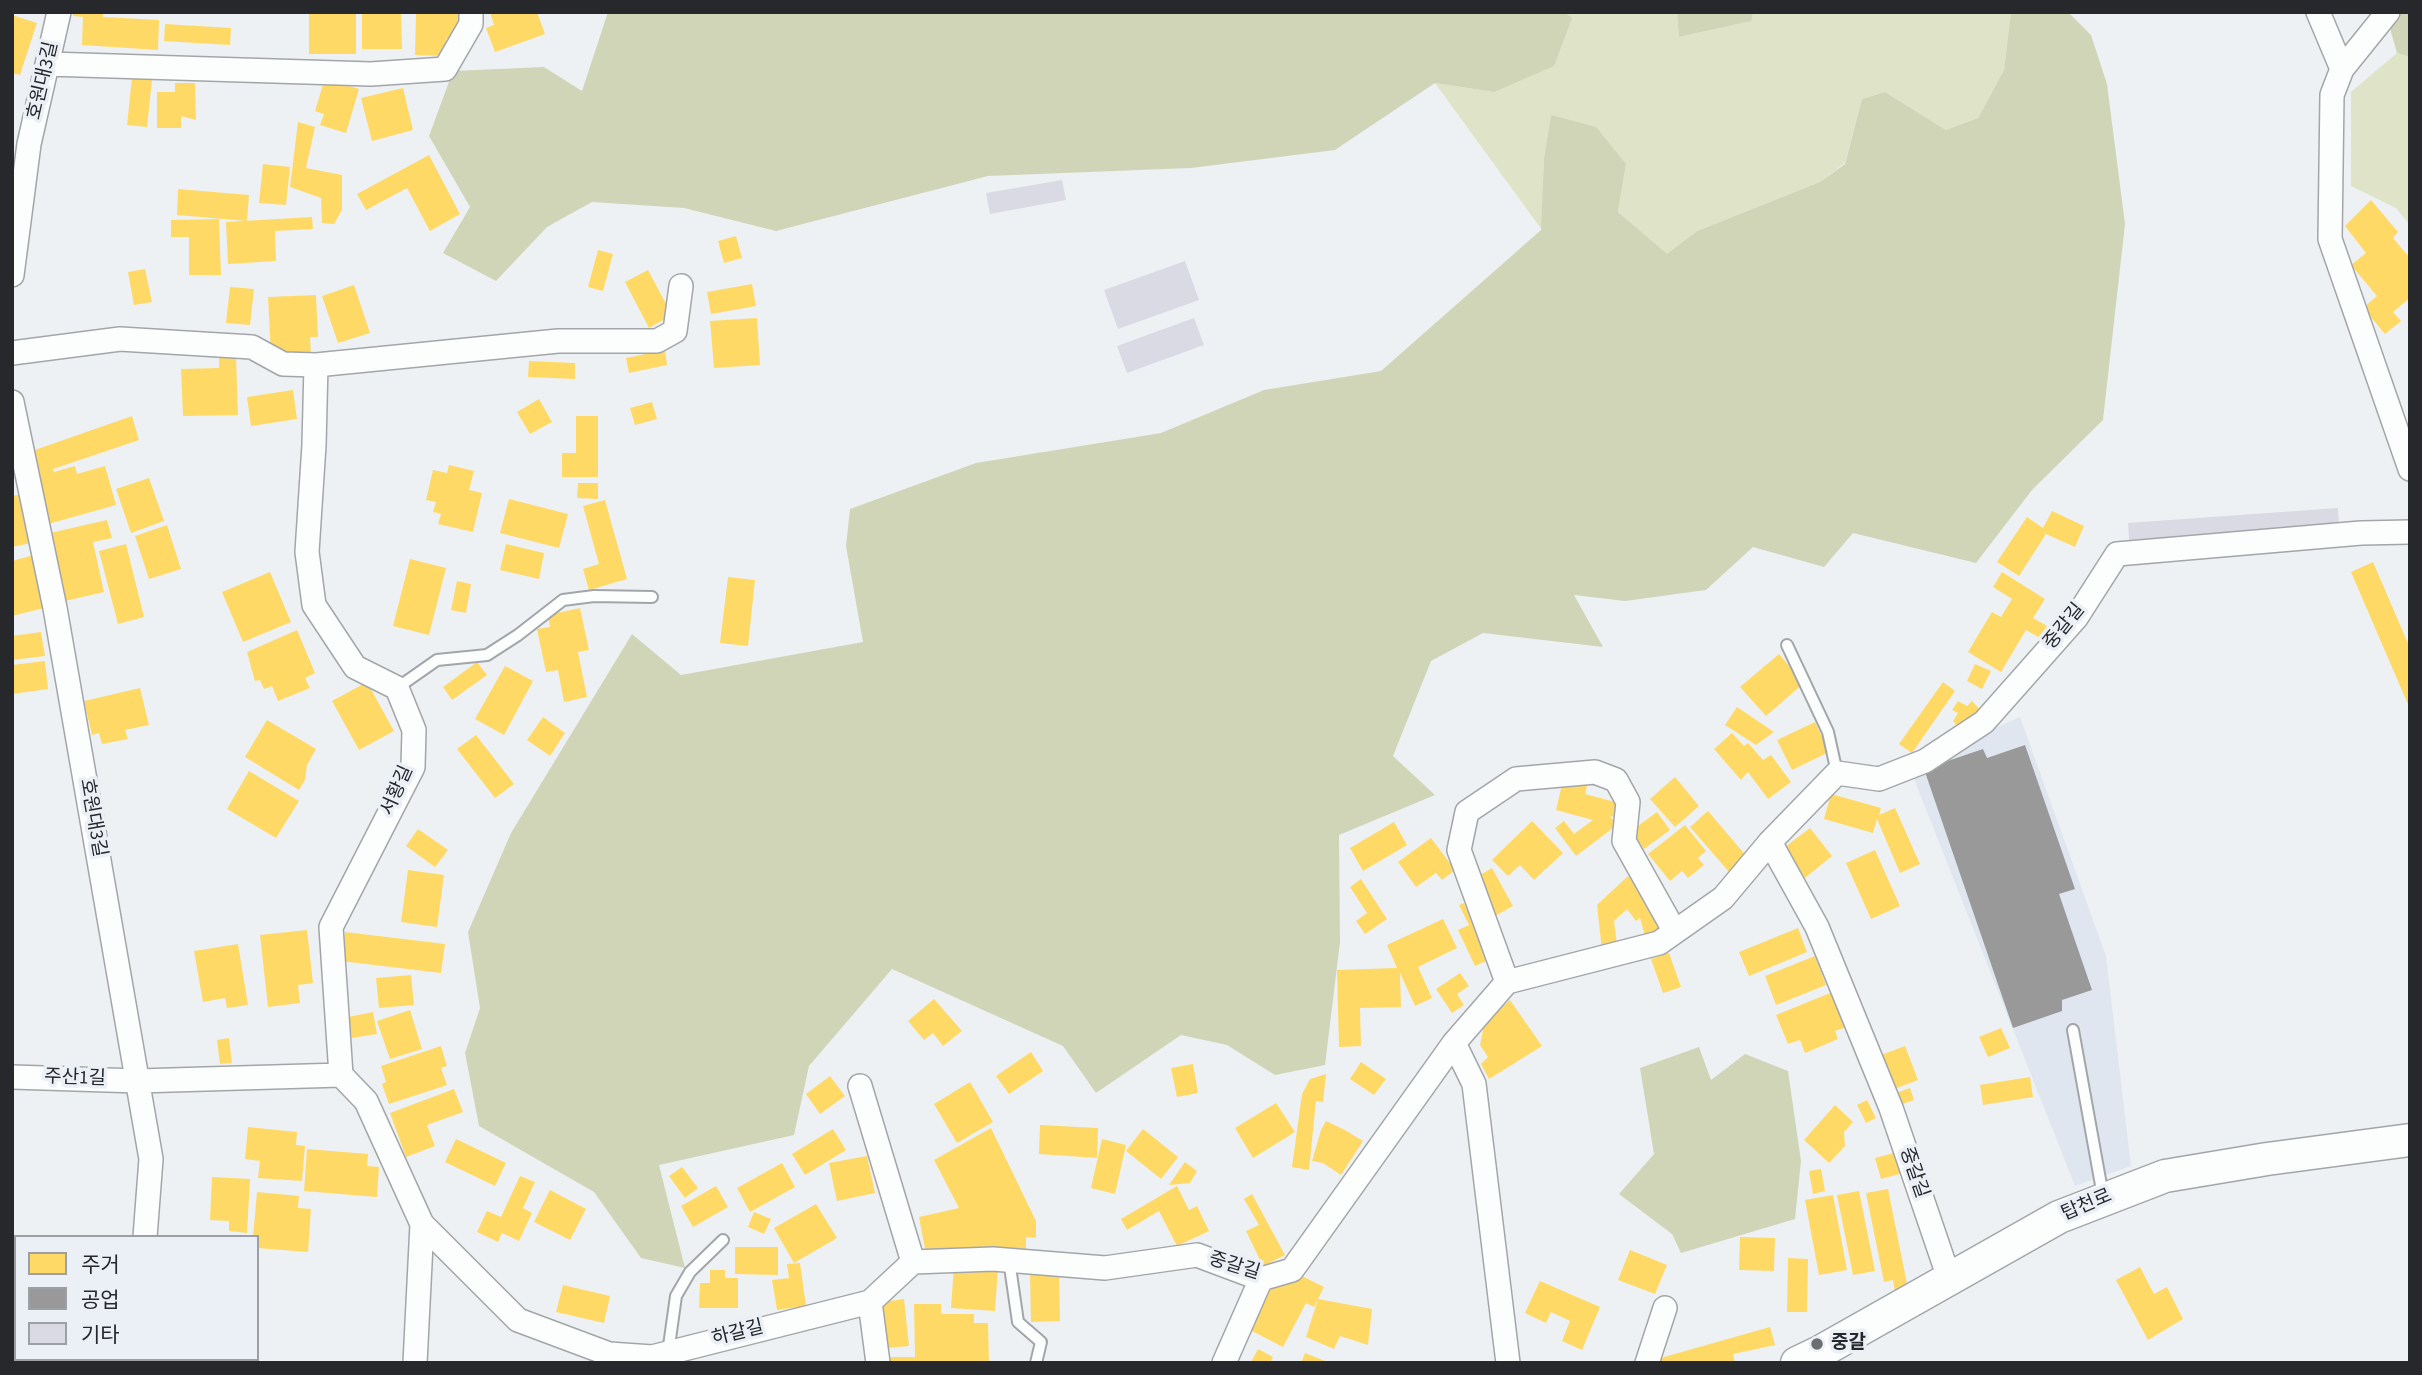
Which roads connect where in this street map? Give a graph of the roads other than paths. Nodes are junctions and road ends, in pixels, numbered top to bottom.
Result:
1 (59, 12) edge
2 (471, 12) edge
3 (2318, 12) edge
4 (2388, 12) edge
5 (48, 64) junction
6 (2342, 69) junction
7 (12, 275) edge
8 (681, 286) dead end
9 (12, 352) edge
10 (316, 365) junction
11 (12, 402) edge
12 (2410, 469) edge
13 (2410, 532) edge
14 (652, 597) dead end
15 (1787, 645) dead end
16 (397, 688) junction
17 (1837, 773) junction
18 (1770, 842) junction
19 (1675, 932) junction
20 (1507, 982) junction
21 (2073, 1030) dead end
22 (1454, 1043) junction
23 (341, 1075) junction
24 (12, 1077) edge
25 (138, 1081) junction
26 (860, 1086) dead end
27 (2410, 1140) edge
28 (2104, 1199) junction
29 (422, 1224) junction
30 (145, 1235) edge
31 (723, 1240) dead end
32 (1009, 1260) junction
33 (913, 1262) junction
34 (1949, 1278) junction
35 (1261, 1279) junction
36 (870, 1301) junction
37 (1665, 1308) dead end
38 (668, 1353) junction
39 (1812, 1359) edge
40 (415, 1363) edge
41 (878, 1363) edge
42 (1036, 1363) edge
43 (1224, 1363) edge
44 (1508, 1363) edge
45 (1647, 1363) edge

1 - 5 street, 호원대3길
2 - 5 street
3 - 6 street
4 - 6 street
5 - 7 street, 호원대3길
6 - 12 street
8 - 10 street
9 - 10 street
10 - 16 street
11 - 25 street, 호원대3길
13 - 17 street, 중갈길
14 - 16 lane
15 - 17 lane
16 - 23 street, 서황길
17 - 18 street
18 - 19 street
18 - 34 street, 중갈길
19 - 20 street
19 - 20 street
20 - 22 street, 중갈길
21 - 28 lane
22 - 35 street, 중갈길
22 - 44 street
23 - 25 street, 주산1길
23 - 29 street
24 - 25 street, 주산1길
25 - 30 street, 호원대3길
26 - 33 street
27 - 28 main road, 탑천로
28 - 34 main road, 탑천로
29 - 38 street, 하갈길
29 - 40 street
31 - 38 lane
32 - 33 street, 중갈길
32 - 35 street, 중갈길
32 - 42 lane
33 - 36 street
34 - 39 main road, 탑천로
35 - 43 street
36 - 38 street, 하갈길
36 - 41 street
37 - 45 street

